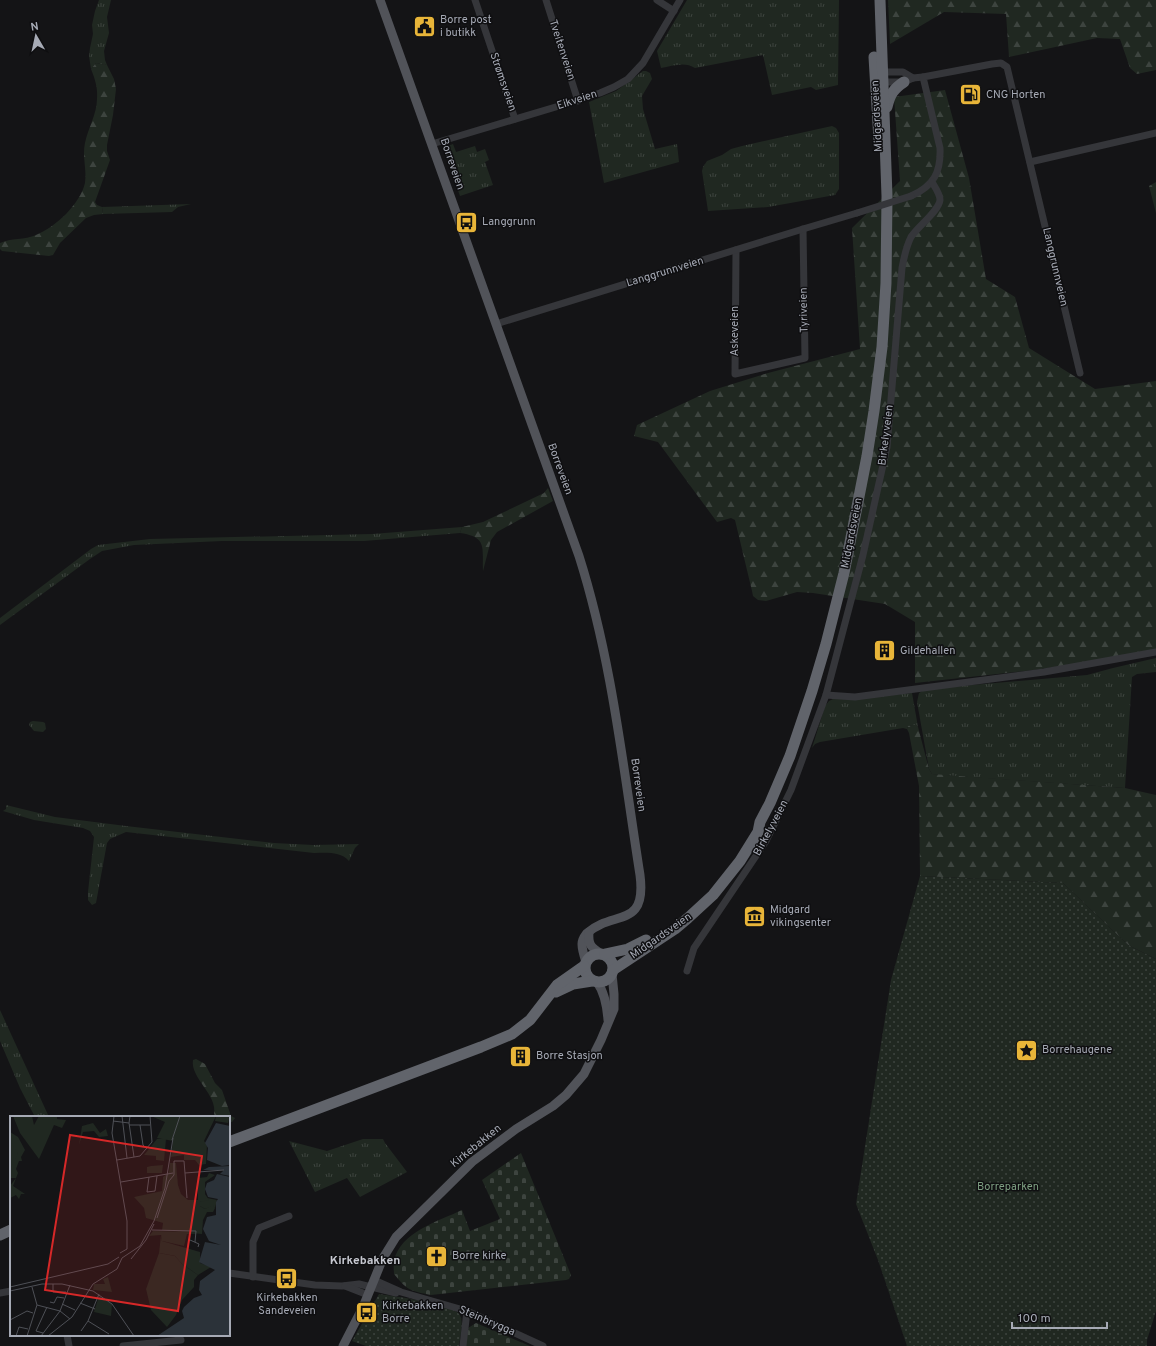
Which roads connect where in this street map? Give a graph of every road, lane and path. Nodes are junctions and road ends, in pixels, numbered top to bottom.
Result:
1 (380, 0) edge
2 (475, 0) edge
3 (546, 0) edge
4 (657, 0) edge
5 (680, 0) edge
6 (872, 0) edge
7 (880, 0) edge
8 (674, 11) junction
9 (880, 77) junction
10 (923, 77) junction
11 (909, 80) junction
12 (578, 100) junction
13 (885, 118) junction
14 (515, 119) junction
15 (1156, 133) edge
16 (432, 144) junction
17 (1030, 162) junction
18 (932, 182) junction
19 (803, 228) junction
20 (886, 232) junction
21 (736, 250) junction
22 (496, 324) junction
23 (772, 366) joint
24 (1080, 373) dead end
25 (1156, 652) edge
26 (826, 695) junction
27 (760, 822) junction
28 (588, 932) junction
29 (603, 954) junction
30 (585, 964) junction
31 (613, 972) junction
32 (687, 972) dead end
33 (595, 981) junction
34 (549, 997) junction
35 (608, 1025) junction
36 (230, 1142) edge
37 (289, 1216) dead end
38 (10, 1230) edge
39 (0, 1235) edge
40 (230, 1273) edge
41 (253, 1277) junction
42 (371, 1287) junction
43 (10, 1291) edge
44 (0, 1293) edge
45 (467, 1311) junction
46 (67, 1336) edge
47 (181, 1340) edge
48 (69, 1346) edge
49 (123, 1346) edge
50 (343, 1346) edge
51 (463, 1346) edge
52 (544, 1346) edge

1 - 16 main road, Borreveien
2 - 14 street, Strømsveien
3 - 12 street, Tveitenveien
4 - 8 street
5 - 8 street, Eikveien
6 - 9 highway, Midgardsveien
7 - 9 highway, Midgardsveien
8 - 12 street, Eikveien
9 - 11 street, Langgrunnveien
9 - 13 highway, Midgardsveien
9 - 20 highway, Midgardsveien
10 - 11 street, Langgrunnveien
10 - 17 street, Langgrunnveien
10 - 18 street
11 - 13 highway
12 - 14 street, Eikveien
13 - 20 highway, Midgardsveien
14 - 16 street, Eikveien
15 - 17 street
16 - 22 main road, Borreveien
17 - 24 street, Langgrunnveien
18 - 19 street, Langgrunnveien, bridge
18 - 26 street, Birkelyveien
19 - 21 street, Langgrunnveien
19 - 23 street, Tyriveien
20 - 27 highway, Midgardsveien
21 - 22 street, Langgrunnveien
21 - 23 street, Askeveien
22 - 28 main road, Borreveien
25 - 26 street
26 - 32 street, Birkelyveien
27 - 29 highway, Midgardsveien
27 - 31 highway, Midgardsveien
28 - 29 main road
28 - 30 main road
29 - 30 highway
29 - 31 highway
30 - 33 highway
30 - 34 highway
31 - 33 highway
31 - 35 main road, Kirkebakken
33 - 34 highway
33 - 35 main road, Kirkebakken
34 - 36 highway
35 - 42 main road, Kirkebakken
37 - 41 street
38 - 39 highway
40 - 41 street, Steinbrygga
41 - 42 street, Steinbrygga
42 - 45 street, Steinbrygga
42 - 50 main road, Kirkebakken
43 - 44 street
45 - 51 street
45 - 52 street, Steinbrygga
46 - 48 street
47 - 49 street

